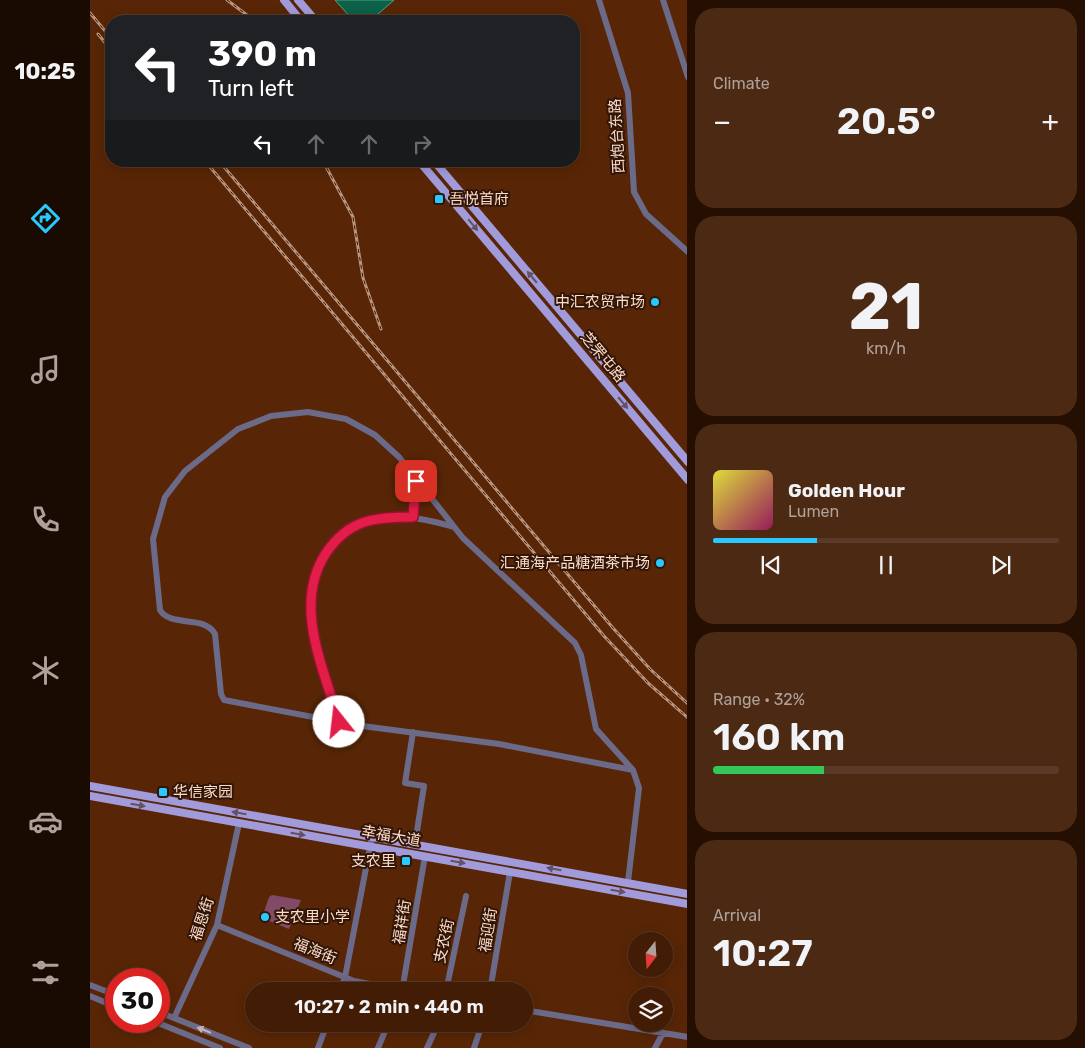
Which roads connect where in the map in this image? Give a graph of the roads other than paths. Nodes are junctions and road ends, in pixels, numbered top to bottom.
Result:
1 (284, 0) edge
2 (298, 0) edge
3 (599, 0) edge
4 (663, 0) edge
5 (297, 15) edge
6 (311, 15) edge
7 (687, 77) edge
8 (424, 167) edge
9 (439, 167) edge
10 (687, 251) edge
11 (687, 461) edge
12 (687, 479) edge
13 (416, 481) junction
14 (413, 517) junction
15 (454, 527) junction
16 (339, 722) junction
17 (413, 732) junction
18 (633, 770) junction
19 (90, 786) edge
20 (90, 796) edge
21 (238, 823) junction
22 (372, 837) junction
23 (415, 844) junction
24 (370, 846) junction
25 (425, 856) junction
26 (510, 872) junction
27 (628, 882) junction
28 (687, 894) edge
29 (466, 896) dead end
30 (687, 904) edge
31 (217, 925) junction
32 (346, 977) junction
33 (344, 982) edge
34 (359, 982) edge
35 (405, 982) edge
36 (448, 982) edge
37 (492, 982) edge
38 (90, 985) edge
39 (105, 991) edge
40 (90, 996) edge
41 (105, 1002) edge
42 (533, 1011) edge
43 (170, 1016) edge
44 (174, 1018) junction
45 (170, 1028) edge
46 (325, 1032) edge
47 (385, 1032) edge
48 (434, 1032) edge
49 (479, 1032) edge
50 (663, 1033) junction
51 (687, 1037) edge
52 (220, 1048) edge
53 (249, 1048) edge
54 (318, 1048) edge
55 (378, 1048) edge
56 (427, 1048) edge
57 (474, 1048) edge
58 (655, 1048) edge

1 - 5 main road
2 - 6 main road
3 - 10 street, 西炮台东路
4 - 7 street
8 -> 12 main road, 芝罘屯路
11 -> 9 main road, 芝罘屯路
13 - 14 street
13 - 15 street
13 - 16 street
14 - 15 street
14 - 16 street
15 - 18 street
16 - 17 street
17 - 18 street
17 - 23 street
18 - 27 street
22 -> 19 main road, 幸福大道
20 -> 21 main road, 幸福大道
21 -> 24 main road, 幸福大道
21 - 31 street, 福恩街
22 - 23 main road, 幸福大道
22 - 24 street
27 -> 23 main road, 幸福大道
24 - 25 main road, 幸福大道
24 - 32 street
25 -> 26 main road, 幸福大道
25 - 35 street, 福祥街
26 -> 30 main road, 幸福大道
26 - 37 street, 福迎街
27 - 28 main road, 幸福大道
29 - 36 street, 支农街
31 - 32 street, 福海街
31 - 44 street, 福恩街
32 - 33 street
32 - 34 street, 福海街
38 - 39 street
40 - 41 street
42 - 50 street
43 - 44 street
53 -> 44 street
45 - 52 street
46 - 54 street
47 - 55 street
48 - 56 street
49 - 57 street
50 - 51 street
50 - 58 street

